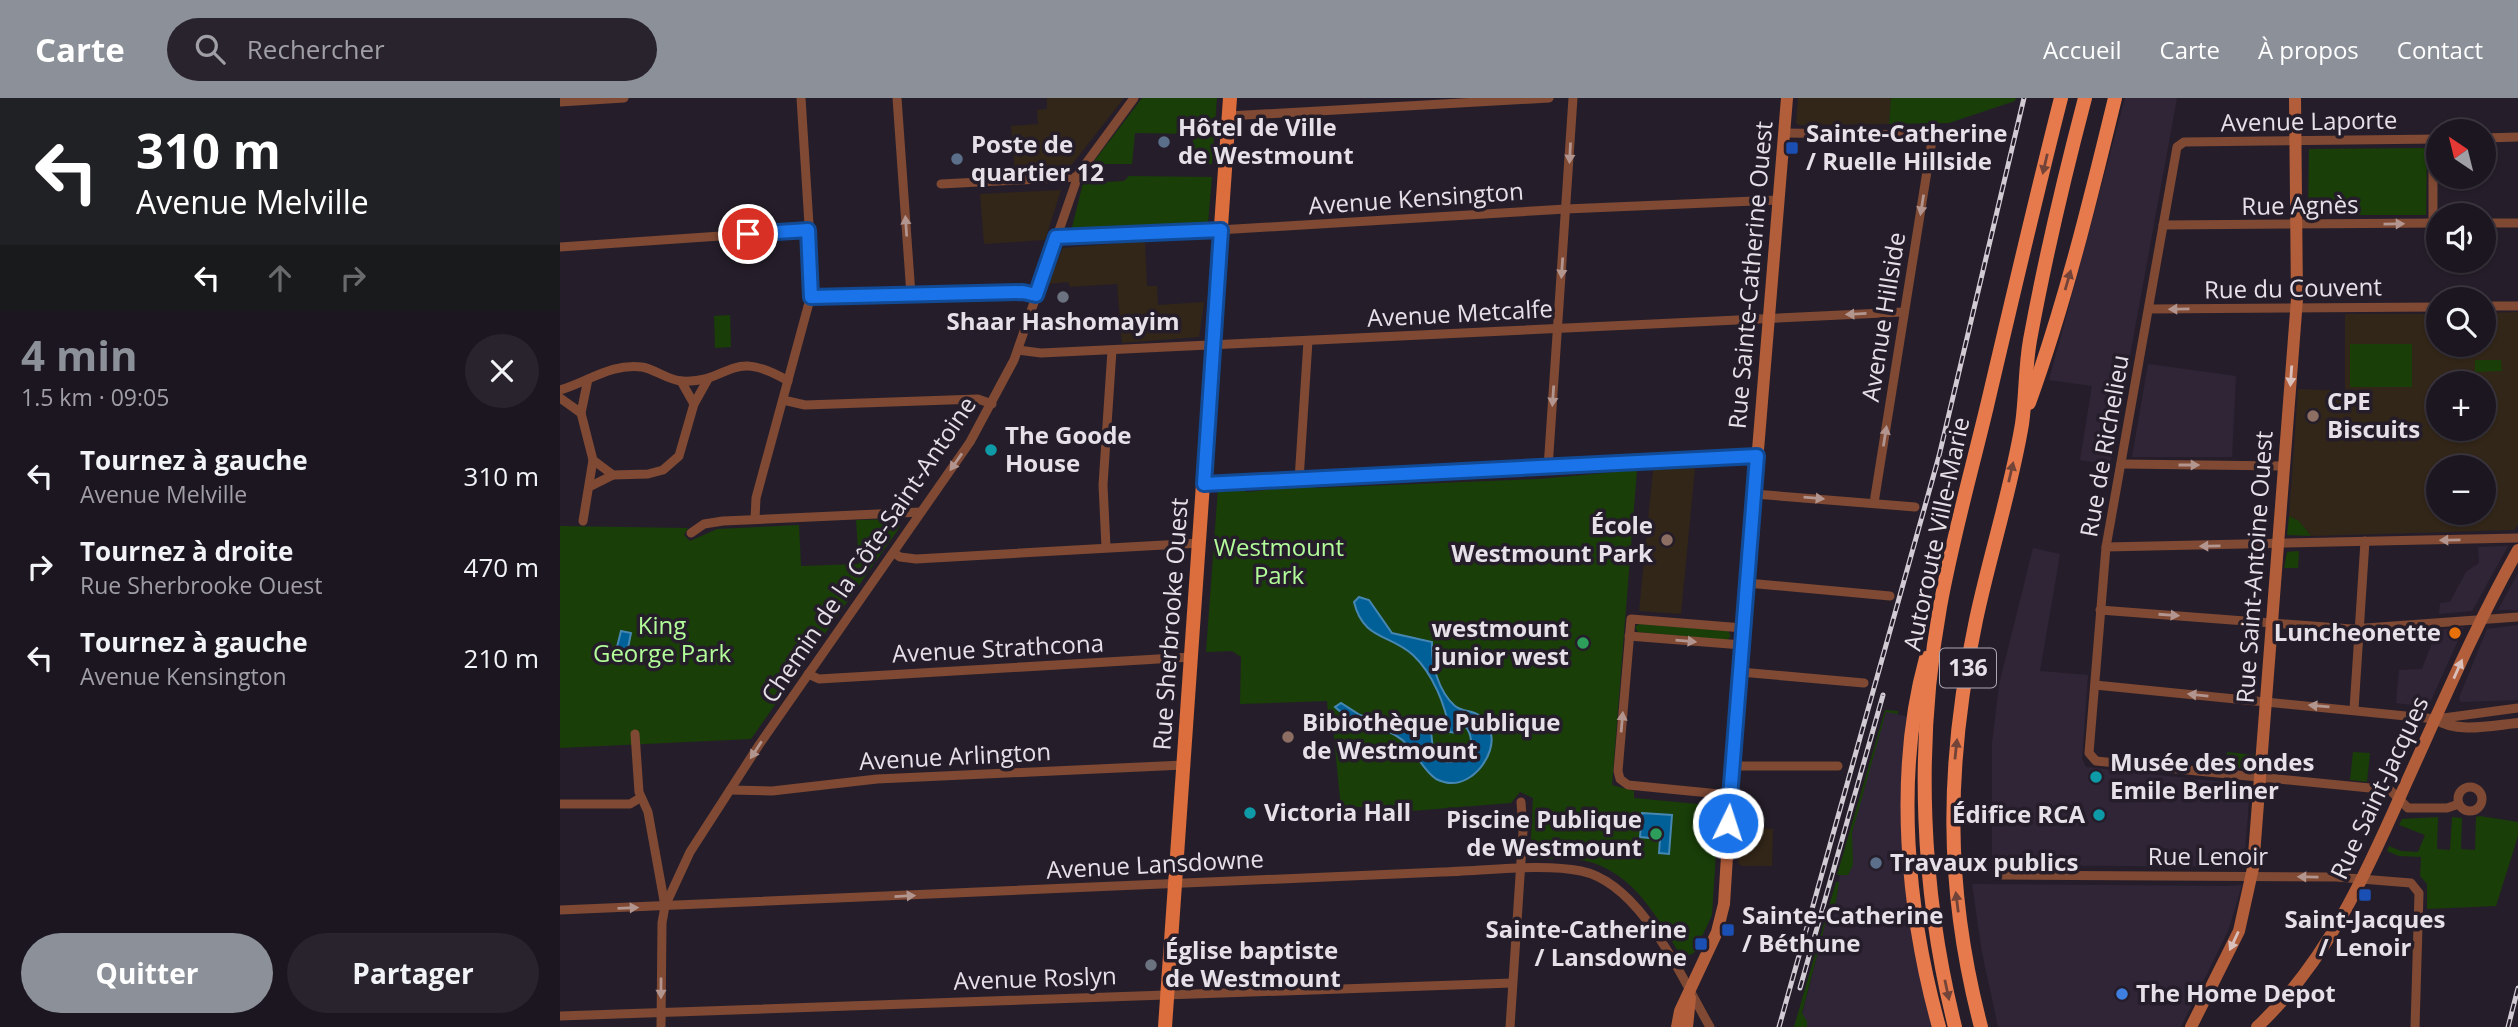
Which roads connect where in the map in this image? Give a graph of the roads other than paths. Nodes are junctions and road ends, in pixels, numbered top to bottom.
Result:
1 (624, 98) edge
2 (800, 98) edge
3 (897, 98) edge
4 (1134, 98) edge
5 (1230, 98) edge
6 (1549, 98) edge
7 (1573, 98) edge
8 (1787, 98) edge
9 (2061, 98) edge
10 (2085, 98) edge
11 (2115, 98) edge
12 (2295, 98) edge
13 (560, 102) edge
14 (1228, 116) junction
15 (1784, 133) junction
16 (2518, 137) edge
17 (2496, 138) edge
18 (2426, 139) edge
19 (2295, 140) junction
20 (2181, 144) joint
21 (1077, 177) junction
22 (941, 184) dead end
23 (1778, 200) junction
24 (1566, 209) junction
25 (2426, 223) edge
26 (2496, 223) edge
27 (2518, 223) edge
28 (2163, 225) junction
29 (2297, 225) junction
30 (808, 230) junction
31 (1221, 230) junction
32 (1056, 237) junction
33 (560, 247) edge
34 (911, 295) junction
35 (1036, 295) junction
36 (811, 297) junction
37 (2496, 306) edge
38 (2518, 306) edge
39 (2426, 307) edge
40 (2296, 308) junction
41 (2149, 309) junction
42 (1904, 312) junction
43 (1769, 318) junction
44 (1558, 328) junction
45 (1308, 341) junction
46 (1213, 345) junction
47 (1018, 350) junction
48 (1112, 350) junction
49 (588, 379) junction
50 (708, 379) junction
51 (681, 381) junction
52 (788, 381) junction
53 (560, 390) edge
54 (560, 398) edge
55 (783, 400) junction
56 (694, 404) junction
57 (992, 404) junction
58 (581, 413) junction
59 (2022, 424) junction
60 (1757, 456) junction
61 (593, 460) junction
62 (2121, 464) junction
63 (2284, 466) junction
64 (1548, 468) junction
65 (613, 475) junction
66 (1298, 480) junction
67 (1204, 484) junction
68 (590, 486) junction
69 (1754, 494) junction
70 (1874, 503) junction
71 (1915, 507) dead end
72 (921, 512) junction
73 (755, 519) junction
74 (583, 521) dead end
75 (691, 533) dead end
76 (2518, 538) edge
77 (2365, 541) junction
78 (1200, 543) junction
79 (2278, 544) junction
80 (1106, 547) junction
81 (2106, 547) junction
82 (2518, 550) edge
83 (894, 553) junction
84 (1747, 583) junction
85 (1890, 596) dead end
86 (1940, 607) junction
87 (2101, 610) junction
88 (2518, 617) edge
89 (2480, 619) junction
90 (2272, 623) junction
91 (1743, 628) junction
92 (2360, 628) junction
93 (1629, 636) junction
94 (1742, 645) junction
95 (1192, 657) junction
96 (1740, 672) junction
97 (808, 674) junction
98 (1864, 682) dead end
99 (2095, 685) junction
100 (2266, 701) junction
101 (2518, 708) edge
102 (2354, 709) junction
103 (2436, 719) junction
104 (2518, 723) edge
105 (635, 734) dead end
106 (1184, 765) junction
107 (1732, 766) junction
108 (1838, 766) dead end
109 (2261, 777) junction
110 (730, 790) junction
111 (1730, 795) junction
112 (640, 798) junction
113 (2400, 799) junction
114 (1521, 802) dead end
115 (560, 804) edge
116 (2459, 804) dead end
117 (1520, 870) junction
118 (1999, 875) dead end
119 (2252, 876) junction
120 (2363, 879) junction
121 (1175, 884) junction
122 (665, 906) junction
123 (560, 910) edge
124 (1512, 983) junction
125 (1168, 993) junction
126 (1691, 994) junction
127 (661, 1013) junction
128 (560, 1016) edge
129 (661, 1027) edge
130 (1165, 1027) edge
131 (1510, 1027) edge
132 (1677, 1027) edge
133 (1686, 1027) edge
134 (1710, 1027) edge
135 (1939, 1027) edge
136 (1955, 1027) edge
137 (1982, 1027) edge
138 (2191, 1027) edge
139 (2257, 1027) edge
140 (2415, 1027) edge

1 - 13 street
2 - 30 street
34 -> 3 street
4 - 21 street, Chemin de la Côte-Saint-Antoine
5 - 14 main road, Rue Sherbrooke Ouest
6 - 14 street
7 -> 24 street
8 - 15 main road, Rue Sainte-Catherine Ouest
9 -> 86 highway, Autoroute Ville-Marie / 136
10 - 59 highway, 136
59 -> 11 highway
12 - 19 main road, Rue Saint-Antoine Ouest
14 - 31 main road, Rue Sherbrooke Ouest
15 - 23 main road, Rue Sainte-Catherine Ouest
15 -> 42 street, Avenue Hillside
16 - 17 street
18 - 19 street, Avenue Laporte
19 - 20 street, Avenue Laporte
19 - 29 main road, Rue Saint-Antoine Ouest
20 - 28 street, Rue de Richelieu
21 - 22 street
21 - 32 street, Chemin de la Côte-Saint-Antoine
23 - 24 street, Avenue Kensington
23 - 43 main road, Rue Sainte-Catherine Ouest
24 - 31 street, Avenue Kensington
24 -> 44 street
29 -> 25 street, Rue Agnès
26 - 27 street
28 - 29 street, Rue Agnès
28 - 41 street, Rue de Richelieu
29 - 40 main road, Rue Saint-Antoine Ouest
30 - 33 street
30 - 36 street
31 - 32 street, Avenue Kensington
31 - 46 main road, Rue Sherbrooke Ouest
32 - 35 street, Chemin de la Côte-Saint-Antoine
34 - 35 street
34 - 36 street
35 - 47 street, Chemin de la Côte-Saint-Antoine
36 - 52 street
37 - 38 street
39 - 40 street, Rue du Couvent
40 -> 41 street, Rue du Couvent
40 -> 63 main road, Rue Saint-Antoine Ouest
41 - 62 street, Rue de Richelieu
42 -> 43 street, Avenue Metcalfe
70 -> 42 street, Avenue Hillside
43 - 44 street, Avenue Metcalfe
43 - 60 main road, Rue Sainte-Catherine Ouest
44 - 45 street, Avenue Metcalfe
44 -> 64 street
45 - 46 street, Avenue Metcalfe
45 - 66 street
46 - 48 street, Avenue Metcalfe
46 - 67 main road, Rue Sherbrooke Ouest
47 - 48 street, Avenue Metcalfe
47 - 57 street, Chemin de la Côte-Saint-Antoine
48 - 80 street
49 - 51 street
49 - 53 street
49 - 58 street
50 - 51 street
50 - 52 street
50 - 56 street
51 - 56 street
52 - 55 street
54 - 58 street
55 - 57 street
55 - 73 street
56 - 65 street
57 -> 72 street, Chemin de la Côte-Saint-Antoine
58 - 61 street
137 -> 59 highway, 136
60 - 64 street
60 - 69 main road, Rue Sainte-Catherine Ouest
61 - 65 street
61 - 68 street
62 -> 63 street
62 - 81 street, Rue de Richelieu
63 - 79 main road, Rue Saint-Antoine Ouest
64 - 66 street
65 - 68 street
66 - 67 street
67 - 78 main road, Rue Sherbrooke Ouest
68 - 74 street
69 -> 70 street
69 - 84 main road, Rue Sainte-Catherine Ouest
70 - 71 street
72 - 73 street
72 - 83 street, Chemin de la Côte-Saint-Antoine
73 - 75 street
76 -> 77 street
77 - 79 street
77 - 92 street
78 - 80 street
78 - 95 main road, Rue Sherbrooke Ouest
79 -> 81 street
79 - 90 main road, Rue Saint-Antoine Ouest
80 - 83 street
81 - 87 street, Rue de Richelieu
82 - 89 main road, Rue Saint-Jacques
83 - 97 street, Chemin de la Côte-Saint-Antoine
84 - 85 street
84 - 91 main road, Rue Sainte-Catherine Ouest
86 - 135 highway
86 -> 136 highway, Autoroute Ville-Marie / 136
87 -> 90 street
87 - 99 street, Rue de Richelieu
88 - 89 street
89 - 92 street
103 -> 89 main road, Rue Saint-Jacques
90 - 92 street
90 - 100 main road, Rue Saint-Antoine Ouest
91 - 93 street
91 - 94 main road, Rue Sainte-Catherine Ouest
92 - 102 street
93 -> 94 street
111 -> 93 street
94 - 96 main road, Rue Sainte-Catherine Ouest
95 - 97 street, Avenue Strathcona
95 - 106 main road, Rue Sherbrooke Ouest
96 - 98 street
96 - 107 main road, Rue Sainte-Catherine Ouest
97 -> 110 street, Chemin de la Côte-Saint-Antoine
100 -> 99 street
99 - 109 street, Rue de Richelieu
102 -> 100 street
100 - 109 main road, Rue Saint-Antoine Ouest
101 - 103 street
102 - 103 street
103 - 104 street
103 - 113 main road, Rue Saint-Jacques
105 - 112 street
106 - 110 street, Avenue Arlington
106 - 121 main road, Rue Sherbrooke Ouest
107 - 108 street
107 - 111 main road, Rue Sainte-Catherine Ouest
109 - 113 street
109 - 119 main road, Rue Saint-Antoine Ouest
110 - 122 street, Chemin de la Côte-Saint-Antoine
111 - 126 main road, Rue Sainte-Catherine Ouest
112 - 115 street
112 - 122 street
113 - 116 street
113 - 120 main road, Rue Saint-Jacques
114 - 117 street
117 - 121 street, Avenue Lansdowne
117 - 124 street
117 - 126 street, Avenue Lansdowne
118 - 119 street, Rue Lenoir
120 -> 119 street, Rue Lenoir
119 -> 138 main road, Rue Saint-Antoine Ouest
120 - 139 main road, Rue Saint-Jacques
120 - 140 street, Rue Lenoir
122 -> 121 street, Avenue Lansdowne
121 - 125 main road, Rue Sherbrooke Ouest
123 -> 122 street, Avenue Lansdowne
122 -> 127 street, Chemin de la Côte-Saint-Antoine
124 - 125 street, Avenue Roslyn
124 - 131 street
125 - 127 street, Avenue Roslyn
125 - 130 main road, Rue Sherbrooke Ouest
126 - 132 main road, Rue Sainte-Catherine Ouest
126 - 133 main road, Rue Sainte-Catherine Ouest
126 - 134 street, Avenue Lansdowne
127 - 128 street, Avenue Roslyn
127 - 129 street, Chemin de la Côte-Saint-Antoine

